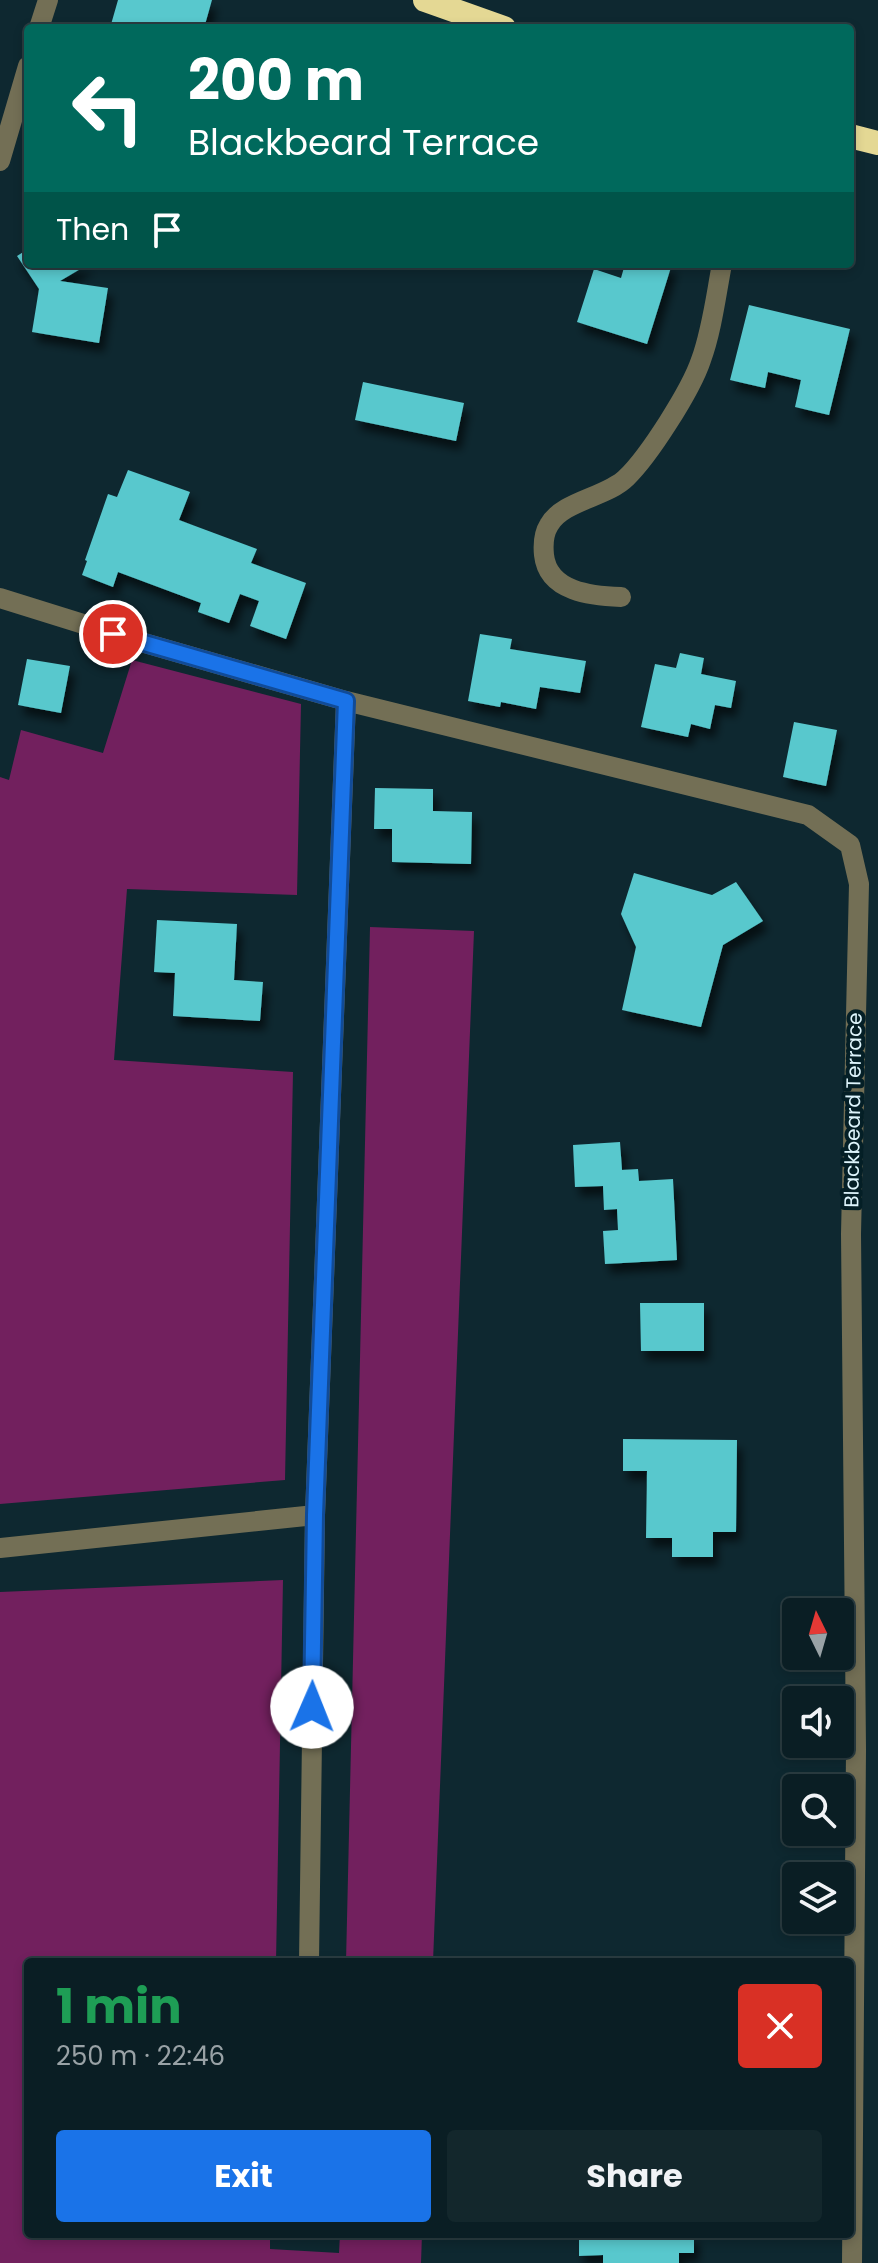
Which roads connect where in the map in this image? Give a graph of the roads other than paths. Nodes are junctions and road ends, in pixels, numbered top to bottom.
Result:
1 (48, 0) edge
2 (425, 0) edge
3 (40, 24) edge
4 (493, 24) edge
5 (24, 80) edge
6 (854, 137) edge
7 (878, 143) edge
8 (0, 161) edge
9 (721, 268) edge
10 (621, 597) dead end
11 (0, 598) edge
12 (346, 701) junction
13 (315, 1515) junction
14 (0, 1548) edge
15 (309, 1958) edge
16 (854, 2006) edge
17 (852, 2238) edge
18 (852, 2263) edge

1 - 3 street
2 - 4 highway
5 - 8 street
6 - 7 highway
9 - 10 street
11 - 12 street, Blackbeard Terrace
12 - 13 street
12 - 16 street, Blackbeard Terrace
13 - 14 street
13 - 15 street
17 - 18 street, Blackbeard Terrace

